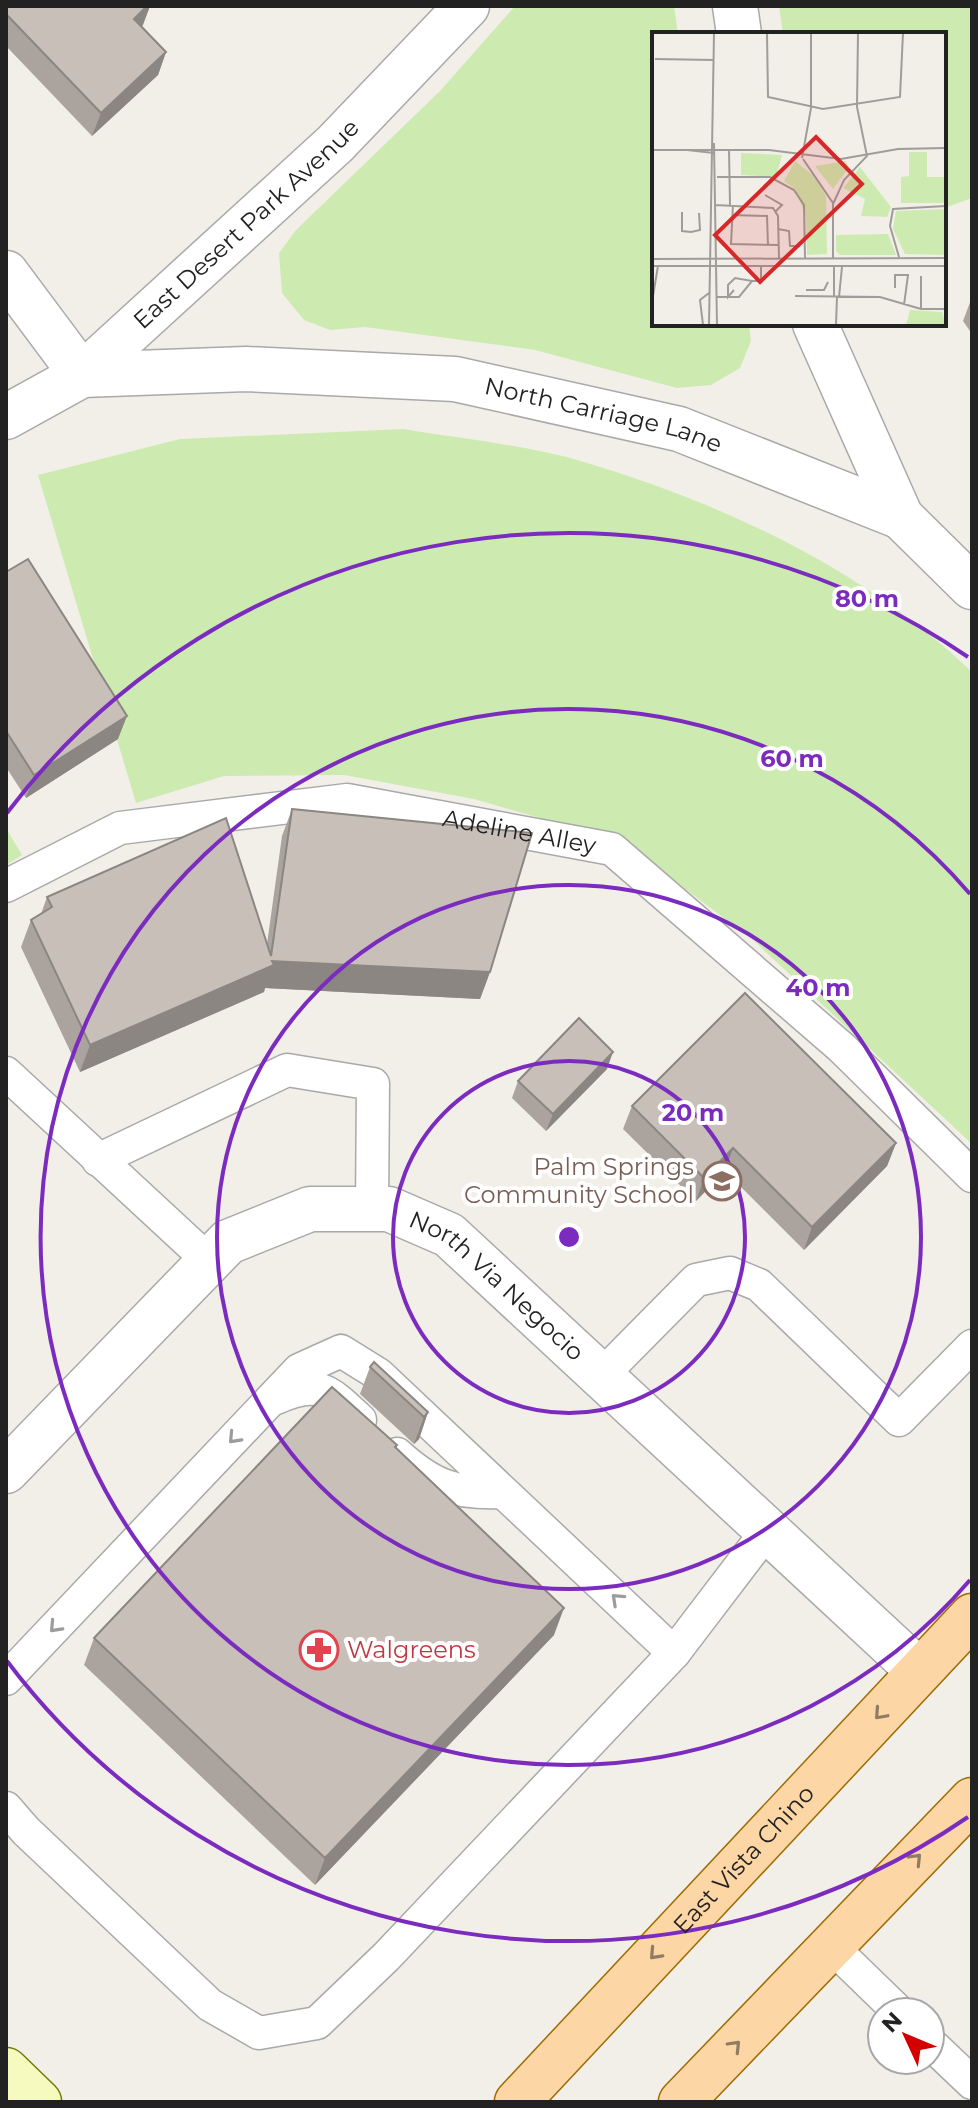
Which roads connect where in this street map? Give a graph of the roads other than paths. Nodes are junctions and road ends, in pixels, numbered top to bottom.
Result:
1 (467, 6) edge
2 (735, 6) edge
3 (739, 32) edge
4 (6, 273) edge
5 (816, 326) edge
6 (82, 375) junction
7 (6, 417) edge
8 (901, 517) junction
9 (972, 587) edge
10 (6, 886) edge
11 (6, 1073) edge
12 (98, 1160) junction
13 (972, 1176) edge
14 (372, 1209) junction
15 (209, 1261) junction
16 (972, 1346) edge
17 (602, 1375) junction
18 (270, 1401) junction
19 (6, 1471) edge
20 (502, 1492) junction
21 (767, 1531) junction
22 (972, 1616) edge
23 (674, 1653) junction
24 (919, 1671) junction
25 (6, 1679) edge
26 (972, 1800) edge
27 (6, 1808) edge
28 (832, 1947) junction
29 (883, 1996) edge
30 (946, 2058) edge
31 (6, 2070) edge
32 (972, 2083) edge
33 (39, 2102) edge
34 (517, 2102) edge
35 (681, 2102) edge

1 - 6 street, East Desert Park Avenue
2 - 3 street
4 - 6 street
5 - 8 street
6 - 7 street, East Desert Park Avenue
6 - 8 street, North Carriage Lane
8 - 9 street
10 - 13 lane, Adeline Alley
11 - 12 lane
12 - 14 lane
12 - 15 lane
14 - 15 street, North Via Negocio
14 - 17 street, North Via Negocio
15 - 19 street, North Via Negocio
16 - 17 lane
17 - 21 street, North Via Negocio
18 - 20 lane
18 - 20 lane
18 -> 25 lane
23 -> 20 lane
21 - 23 lane
21 - 24 street, North Via Negocio
22 - 24 main road, East Vista Chino
23 - 27 lane
24 -> 34 main road, East Vista Chino
28 -> 26 main road
28 - 29 lane
35 -> 28 main road
30 - 32 lane
31 - 33 main road

